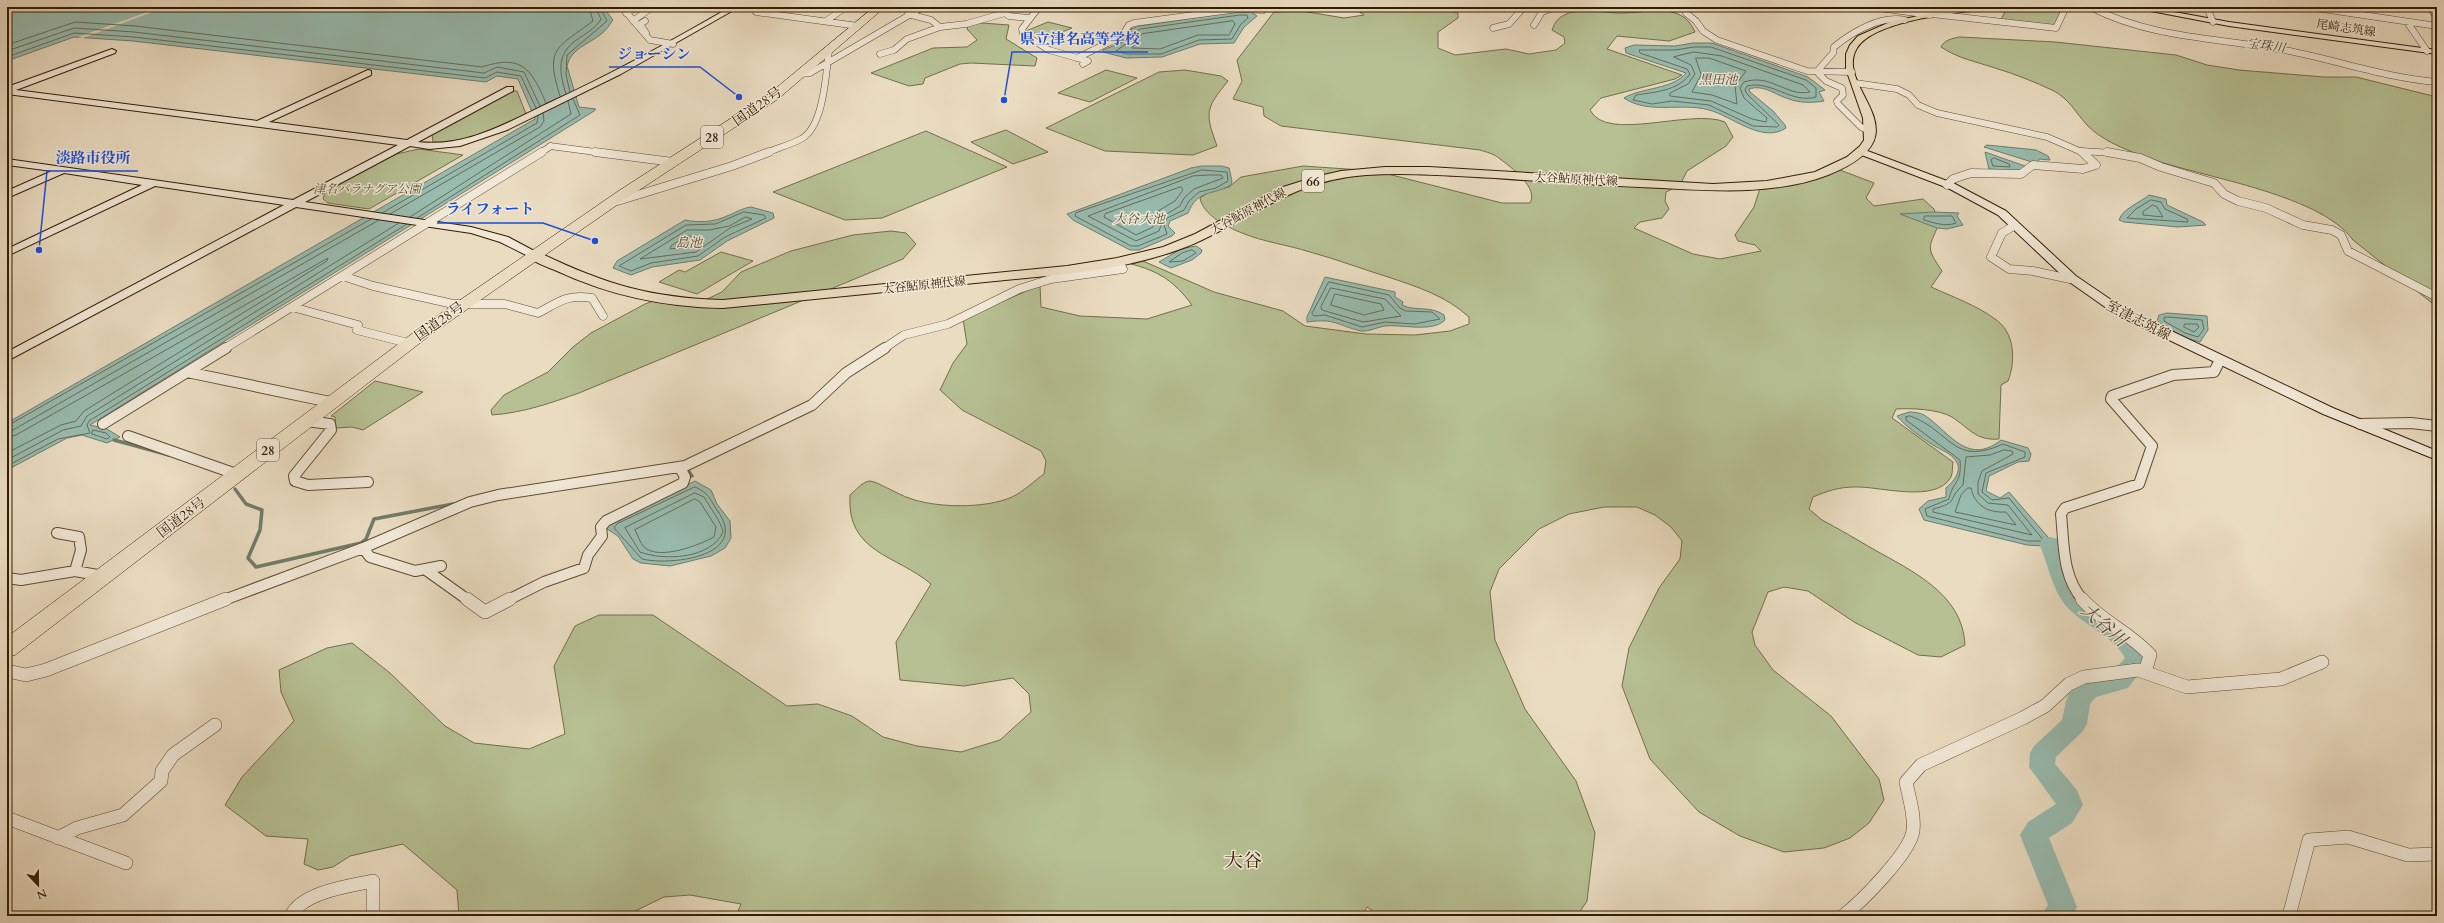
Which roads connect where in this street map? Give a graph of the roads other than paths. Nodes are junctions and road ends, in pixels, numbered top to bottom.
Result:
1 (637, 7) edge
2 (644, 7) edge
3 (652, 7) edge
4 (735, 7) edge
5 (764, 7) edge
6 (846, 7) edge
7 (880, 7) edge
8 (923, 7) edge
9 (997, 7) edge
10 (1039, 7) edge
11 (1240, 7) edge
12 (1524, 7) edge
13 (1536, 7) edge
14 (1556, 7) edge
15 (1686, 7) edge
16 (1872, 7) edge
17 (1984, 7) edge
18 (2066, 7) edge
19 (2090, 7) edge
20 (2134, 7) edge
21 (2207, 7) edge
22 (2309, 7) edge
23 (2430, 7) edge
24 (1548, 8) junction
25 (627, 11) edge
26 (1005, 13) junction
27 (908, 14) junction
28 (1905, 14) edge
29 (1930, 15) junction
30 (1029, 18) junction
31 (2437, 18) edge
32 (633, 21) junction
33 (826, 21) junction
34 (643, 22) dead end
35 (2213, 22) junction
36 (2407, 22) junction
37 (1534, 25) dead end
38 (858, 26) junction
39 (2437, 26) edge
40 (941, 27) junction
41 (1493, 28) dead end
42 (944, 34) dead end
43 (646, 37) junction
44 (673, 44) junction
45 (112, 51) dead end
46 (2427, 51) junction
47 (2437, 52) edge
48 (880, 54) dead end
49 (828, 56) junction
50 (1077, 58) junction
51 (1083, 64) dead end
52 (1819, 72) junction
53 (368, 73) dead end
54 (1853, 77) junction
55 (2437, 82) edge
56 (510, 88) dead end
57 (7, 91) edge
58 (258, 124) junction
59 (1870, 131) junction
60 (805, 136) junction
61 (814, 141) dead end
62 (408, 143) junction
63 (2081, 151) junction
64 (1862, 152) junction
65 (7, 162) edge
66 (673, 162) junction
67 (7, 168) edge
68 (63, 170) junction
69 (53, 174) junction
70 (149, 185) junction
71 (1947, 185) junction
72 (7, 194) edge
73 (612, 203) junction
74 (290, 206) junction
75 (423, 224) junction
76 (2015, 224) junction
77 (7, 253) edge
78 (534, 255) junction
79 (1119, 262) junction
80 (343, 276) junction
81 (2070, 279) junction
82 (2437, 297) edge
83 (465, 303) junction
84 (292, 308) junction
85 (602, 316) dead end
86 (408, 343) junction
87 (7, 357) edge
88 (2220, 360) junction
89 (187, 372) junction
90 (330, 402) junction
91 (306, 421) junction
92 (103, 424) dead end
93 (2360, 424) junction
94 (2437, 426) edge
95 (128, 436) dead end
96 (2437, 456) edge
97 (680, 468) junction
98 (236, 474) junction
99 (368, 482) dead end
100 (57, 533) dead end
101 (363, 548) junction
102 (440, 566) dead end
103 (426, 570) junction
104 (75, 571) junction
105 (103, 576) junction
106 (7, 578) edge
107 (7, 649) edge
108 (2322, 662) dead end
109 (2146, 672) junction
110 (10, 674) edge
111 (215, 726) dead end
112 (7, 818) edge
113 (58, 838) junction
114 (2437, 854) edge
115 (126, 863) dead end
116 (373, 909) dead end
117 (291, 916) edge
118 (1843, 916) edge
119 (2288, 916) edge

1 - 25 street
2 - 25 street
3 - 32 street
4 - 44 street
5 - 33 street
6 - 33 street
7 - 38 highway, 国道28号 / 28
8 - 27 street
9 - 26 street
10 - 30 street
11 - 50 street
12 - 41 street
13 - 24 street
14 - 24 street
15 - 52 street
16 - 28 street
17 - 29 main road
18 - 29 street
19 - 55 street
20 - 35 street, 尾崎志筑線
21 - 35 street
22 - 36 street
23 - 31 street
24 - 37 street
25 - 32 street
26 - 30 street
26 - 40 street
27 - 40 street
27 - 49 street
28 - 29 main road
28 - 52 street
28 - 54 main road
30 - 50 street
32 - 43 street
33 - 38 street
34 - 43 street
35 - 46 street, 尾崎志筑線
36 - 39 street
36 - 46 street
38 - 49 highway, 国道28号 / 28
40 - 42 street
40 - 48 street
43 - 44 street
44 - 62 street
45 - 57 street
46 - 47 street, 尾崎志筑線
49 - 60 street
49 - 66 highway, 国道28号 / 28
50 - 51 street
52 - 54 street
52 - 59 street
53 - 58 street
54 - 59 main road
54 - 63 street
56 - 62 street
57 - 58 street
58 - 62 street
59 - 64 main road
60 - 61 street
60 - 73 street
62 - 74 street
63 - 71 street
63 - 82 street
64 - 71 street, 室津志筑線
64 - 79 main road, 大谷鮎原神代線 / 66
65 - 68 street
66 - 73 highway, 国道28号 / 28
66 - 75 street
67 - 69 street
68 - 69 street
68 - 70 street
69 - 70 street
69 - 72 street
70 - 74 street
70 - 77 street
71 - 76 street, 室津志筑線
73 - 78 highway, 国道28号 / 28
74 - 75 street
74 - 87 street
75 - 78 street
75 - 80 street
76 - 81 street, 室津志筑線
76 - 81 street
78 - 79 main road, 大谷鮎原神代線 / 66
78 - 83 highway, 国道28号 / 28
79 - 97 street
80 - 83 street
80 - 84 street
81 - 88 street, 室津志筑線
83 - 85 street
83 - 86 highway, 国道28号 / 28
84 - 86 street
84 - 89 street
86 - 90 highway, 国道28号 / 28
88 - 93 street, 室津志筑線
88 - 109 street
89 - 90 street
89 - 92 street
90 - 91 highway, 国道28号 / 28
91 - 98 highway, 国道28号 / 28
91 - 99 street
93 - 94 street
93 - 96 street, 室津志筑線
95 - 98 street
97 - 101 street
97 - 103 street
98 - 105 highway, 国道28号 / 28
100 - 104 street
101 - 103 street
101 - 110 street
102 - 103 street
104 - 105 street
104 - 106 street
105 - 107 highway, 国道28号 / 28
108 - 109 street
109 - 118 street
111 - 113 street
112 - 113 street
113 - 115 street
114 - 119 street
116 - 117 street

